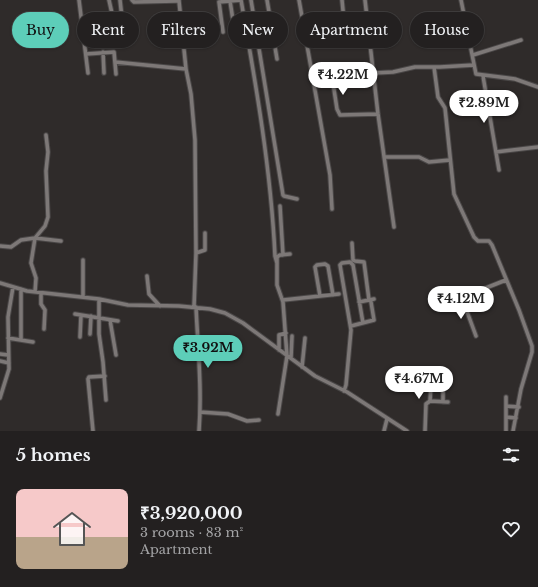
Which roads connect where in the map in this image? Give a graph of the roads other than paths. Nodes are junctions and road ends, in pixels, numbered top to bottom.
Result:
1 (79, 0) edge
2 (109, 0) edge
3 (120, 0) edge
4 (132, 0) edge
5 (179, 0) edge
6 (241, 0) edge
7 (251, 0) edge
8 (268, 0) edge
9 (299, 0) edge
10 (342, 0) edge
11 (365, 0) edge
12 (462, 0) edge
13 (230, 1) edge
14 (81, 12) edge
15 (231, 12) edge
16 (343, 12) edge
17 (223, 32) dead end
18 (522, 40) dead end
19 (85, 48) edge
20 (103, 52) junction
21 (86, 54) junction
22 (473, 55) junction
23 (277, 59) dead end
24 (115, 62) junction
25 (474, 65) junction
26 (434, 67) junction
27 (186, 69) junction
28 (88, 73) dead end
29 (374, 73) junction
30 (104, 74) dead end
31 (116, 74) dead end
32 (483, 76) junction
33 (313, 81) junction
34 (538, 87) edge
35 (378, 114) junction
36 (46, 135) dead end
37 (538, 146) edge
38 (496, 152) junction
39 (384, 157) junction
40 (450, 160) junction
41 (499, 170) dead end
42 (297, 199) dead end
43 (280, 206) dead end
44 (332, 210) dead end
45 (394, 227) dead end
46 (205, 233) dead end
47 (34, 238) junction
48 (61, 241) dead end
49 (352, 243) dead end
50 (0, 246) edge
51 (196, 253) junction
52 (290, 254) dead end
53 (283, 255) junction
54 (83, 260) dead end
55 (353, 262) junction
56 (277, 263) junction
57 (147, 276) dead end
58 (506, 280) junction
59 (0, 283) edge
60 (13, 287) junction
61 (21, 289) junction
62 (35, 292) junction
63 (41, 292) junction
64 (339, 294) dead end
65 (333, 295) junction
66 (320, 296) junction
67 (84, 297) junction
68 (432, 297) dead end
69 (462, 298) junction
70 (99, 299) junction
71 (374, 299) dead end
72 (283, 300) junction
73 (370, 301) junction
74 (359, 302) junction
75 (160, 306) junction
76 (195, 307) junction
77 (75, 314) dead end
78 (81, 315) junction
79 (91, 316) junction
80 (99, 318) junction
81 (110, 320) junction
82 (118, 321) dead end
83 (363, 324) junction
84 (351, 326) junction
85 (44, 329) dead end
86 (286, 333) junction
87 (90, 334) dead end
88 (292, 336) dead end
89 (476, 336) dead end
90 (8, 338) junction
91 (80, 338) dead end
92 (305, 338) dead end
93 (21, 340) junction
94 (32, 342) dead end
95 (532, 349) junction
96 (279, 350) junction
97 (538, 352) edge
98 (0, 354) edge
99 (8, 355) junction
100 (116, 355) dead end
101 (289, 357) junction
102 (0, 361) edge
103 (9, 363) junction
104 (302, 367) junction
105 (105, 376) junction
106 (430, 385) dead end
107 (443, 386) dead end
108 (344, 391) junction
109 (0, 398) edge
110 (506, 398) dead end
111 (106, 400) dead end
112 (430, 402) junction
113 (443, 402) junction
114 (448, 402) dead end
115 (506, 406) junction
116 (519, 407) junction
117 (200, 412) junction
118 (278, 414) dead end
119 (506, 417) junction
120 (516, 418) junction
121 (387, 419) junction
122 (259, 420) dead end
123 (93, 431) edge
124 (198, 431) edge
125 (384, 431) edge
126 (407, 431) edge
127 (425, 431) edge
128 (506, 431) edge
129 (513, 431) edge

1 - 14 street
2 - 3 street
4 - 5 street
5 - 27 street
6 - 13 street
6 - 56 street
7 - 42 street
8 - 23 street
9 - 33 street
10 - 16 street
11 - 29 street
12 - 22 street
13 - 15 street
13 - 17 street
18 - 22 street
19 - 21 street
20 - 21 street
20 - 24 street
20 - 30 street
21 - 28 street
22 - 25 street
24 - 27 street
24 - 31 street
25 - 26 street
25 - 32 street
26 - 29 street
26 - 40 street
27 - 51 street
29 - 35 street
32 - 34 street
32 - 38 street
33 - 35 street
33 - 44 street
35 - 39 street
36 - 47 street
37 - 38 street
38 - 41 street
39 - 40 street
39 - 45 street
40 - 58 street
43 - 53 street
46 - 51 street
47 - 48 street
47 - 50 street
47 - 62 street
49 - 55 street
51 - 76 street
52 - 53 street
53 - 56 street
54 - 67 street
55 - 73 street
55 - 74 street
55 - 84 street
56 - 72 street
57 - 75 street
58 - 69 street
58 - 95 street
59 - 60 street
60 - 61 street
60 - 90 street
61 - 62 street
61 - 93 street
62 - 63 street
63 - 67 street
63 - 85 street
64 - 65 street
65 - 66 street
65 - 66 street
66 - 72 street
67 - 70 street
68 - 69 street
69 - 89 street
70 - 75 street
70 - 80 street
71 - 73 street
72 - 86 street
73 - 74 street
73 - 83 street
74 - 83 street
75 - 76 street
76 - 96 street
76 - 117 street
77 - 78 street
78 - 79 street
78 - 91 street
79 - 80 street
79 - 87 street
80 - 81 street
80 - 105 street
81 - 82 street
81 - 100 street
83 - 84 street
84 - 108 street
86 - 96 street
86 - 101 street
88 - 101 street
90 - 93 street
90 - 99 street
92 - 104 street
93 - 94 street
95 - 97 street
95 - 116 street
96 - 101 street
98 - 99 street
99 - 103 street
101 - 104 street
101 - 118 street
102 - 103 street
103 - 109 street
104 - 108 street
105 - 111 street
105 - 123 street
106 - 112 street
107 - 113 street
108 - 121 street
110 - 115 street
112 - 113 street
112 - 127 street
113 - 114 street
115 - 116 street
115 - 119 street
116 - 120 street
117 - 122 street
117 - 124 street
119 - 120 street
119 - 128 street
120 - 129 street
121 - 125 street
121 - 126 street

